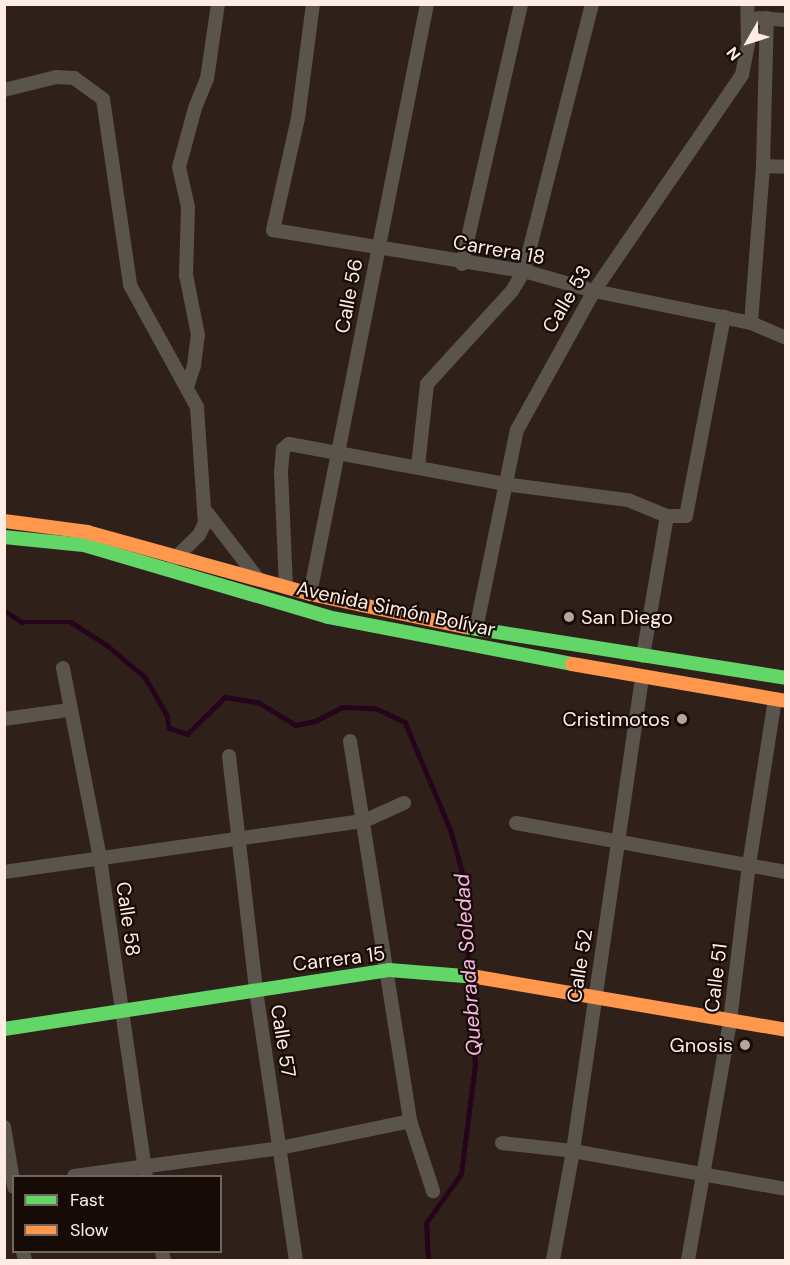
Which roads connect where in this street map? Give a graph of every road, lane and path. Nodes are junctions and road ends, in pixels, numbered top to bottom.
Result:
1 (218, 4) edge
2 (313, 4) edge
3 (427, 4) edge
4 (521, 4) edge
5 (592, 4) edge
6 (747, 11) edge
7 (767, 18) junction
8 (786, 20) edge
9 (4, 90) edge
10 (763, 166) junction
11 (786, 167) edge
12 (379, 245) junction
13 (462, 264) junction
14 (525, 271) junction
15 (594, 291) junction
16 (724, 317) junction
17 (751, 324) junction
18 (786, 338) edge
19 (187, 387) junction
20 (339, 452) junction
21 (418, 466) junction
22 (504, 484) junction
23 (206, 510) junction
24 (667, 516) junction
25 (6, 520) edge
26 (6, 536) edge
27 (174, 559) junction
28 (260, 582) junction
29 (286, 587) junction
30 (310, 594) junction
31 (476, 629) junction
32 (643, 656) junction
33 (63, 668) dead end
34 (642, 678) junction
35 (786, 678) edge
36 (780, 700) edge
37 (69, 710) junction
38 (4, 719) edge
39 (350, 741) dead end
40 (229, 756) dead end
41 (404, 803) dead end
42 (364, 821) junction
43 (516, 824) dead end
44 (239, 838) junction
45 (620, 844) junction
46 (100, 858) junction
47 (748, 865) junction
48 (4, 872) edge
49 (786, 872) edge
50 (389, 970) junction
51 (256, 990) junction
52 (594, 999) junction
53 (122, 1012) junction
54 (730, 1021) junction
55 (4, 1029) edge
56 (786, 1030) edge
57 (410, 1121) junction
58 (4, 1127) edge
59 (502, 1143) dead end
60 (280, 1148) junction
61 (573, 1151) junction
62 (145, 1171) edge
63 (88, 1175) edge
64 (706, 1177) junction
65 (12, 1179) edge
66 (786, 1189) edge
67 (433, 1191) dead end
68 (296, 1260) edge
69 (552, 1260) edge
70 (688, 1260) edge

1 - 19 street
2 - 12 street, Carrera 18
3 - 12 street, Calle 56
4 - 13 street
5 - 14 street
6 - 7 street
6 - 15 street, Calle 53
7 - 8 street
7 - 10 street
9 - 19 street
10 - 11 street
10 - 17 street
12 - 13 street, Carrera 18
12 - 20 street, Calle 56
13 - 14 street, Carrera 18
14 - 15 street, Carrera 18
14 - 21 street
15 - 16 street, Carrera 18
15 - 22 street, Calle 53
16 - 17 street, Carrera 18
16 - 24 street
17 - 18 street, Carrera 18
19 - 23 street
20 - 21 street
20 - 29 street
20 - 30 street, Calle 56
21 - 22 street
22 - 24 street
22 - 31 street, Calle 53
23 - 27 street
23 - 28 street
24 - 32 street
25 - 27 main road, Avenida Simón Bolívar
26 - 34 main road, Avenida Simón Bolívar
27 - 28 main road, Avenida Simón Bolívar
28 - 29 main road, Avenida Simón Bolívar
29 - 30 main road, Avenida Simón Bolívar
30 - 31 main road, Avenida Simón Bolívar
31 - 32 main road, Avenida Simón Bolívar
32 - 35 main road, Avenida Simón Bolívar
33 - 37 street, Calle 58
34 - 36 main road, Avenida Simón Bolívar
34 - 45 street, Calle 52
36 - 47 street, Calle 51
37 - 38 street
37 - 46 street, Calle 58
39 - 42 street
40 - 44 street, Calle 57
41 - 42 street
42 - 44 street
42 - 50 street
43 - 45 street
44 - 46 street
44 - 51 street, Calle 57
45 - 47 street
45 - 52 street, Calle 52
46 - 48 street
46 - 53 street, Calle 58
47 - 49 street
47 - 54 street, Calle 51
50 - 51 main road, Carrera 15
50 - 52 main road, Carrera 15
50 - 57 street
51 - 53 main road, Carrera 15
51 - 60 street, Calle 57
52 - 54 main road, Carrera 15
52 - 61 street, Calle 52
53 - 55 main road, Carrera 15
53 - 62 street, Calle 58
54 - 56 main road, Carrera 15
54 - 64 street, Calle 51
57 - 60 street
57 - 67 street
58 - 65 street
59 - 61 street
60 - 62 street
60 - 68 street, Calle 57
61 - 64 street
61 - 69 street, Calle 52
62 - 63 street
64 - 66 street
64 - 70 street, Calle 51

